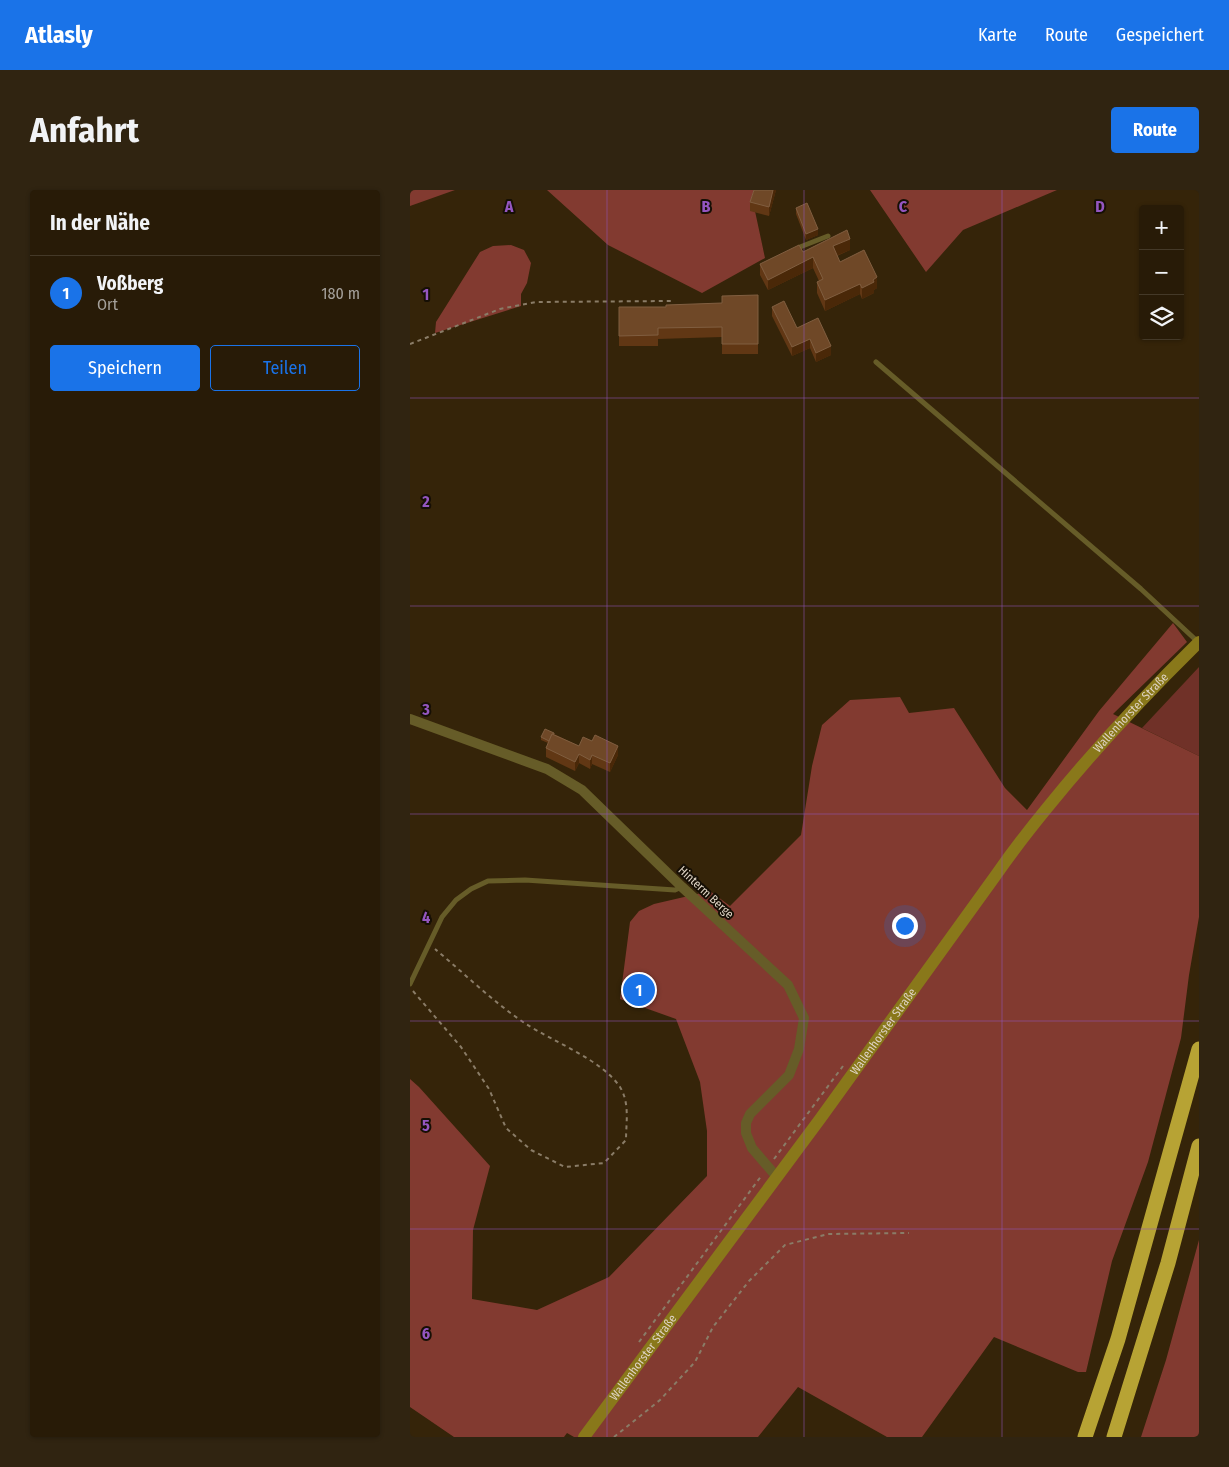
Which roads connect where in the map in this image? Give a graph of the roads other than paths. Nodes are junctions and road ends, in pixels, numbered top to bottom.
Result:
1 (828, 236) dead end
2 (800, 247) edge
3 (876, 362) dead end
4 (1199, 643) edge
5 (410, 720) edge
6 (682, 887) junction
7 (410, 986) edge
8 (1199, 1048) edge
9 (1199, 1146) edge
10 (772, 1172) junction
11 (584, 1437) edge
12 (1085, 1437) edge
13 (1114, 1437) edge

1 - 2 lane
3 - 4 lane
4 - 10 main road, Wallenhorster Straße
5 - 6 street, Hinterm Berge
6 - 7 lane
6 - 10 street, Hinterm Berge
8 - 12 highway
9 - 13 highway
10 - 11 main road, Wallenhorster Straße

